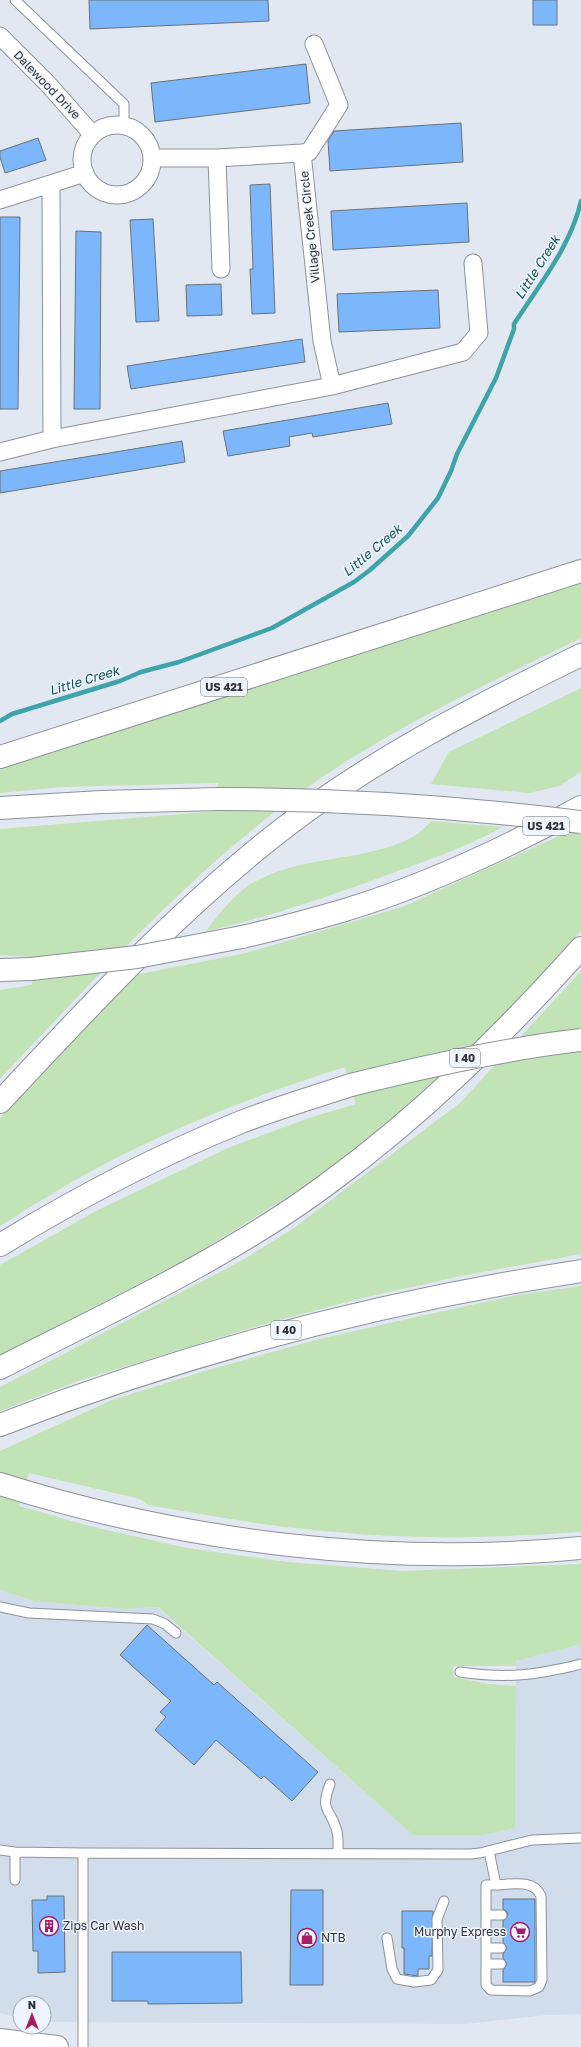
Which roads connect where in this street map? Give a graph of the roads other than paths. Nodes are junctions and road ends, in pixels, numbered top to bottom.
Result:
1 (15, 0) edge
2 (0, 36) edge
3 (314, 44) dead end
4 (124, 126) junction
5 (93, 135) junction
6 (302, 153) junction
7 (152, 158) junction
8 (217, 158) junction
9 (85, 173) junction
10 (51, 184) junction
11 (0, 200) edge
12 (473, 263) dead end
13 (221, 269) dead end
14 (332, 386) junction
15 (52, 439) junction
16 (0, 452) edge
17 (581, 571) edge
18 (581, 655) edge
19 (0, 757) edge
20 (581, 807) edge
21 (0, 808) edge
22 (581, 822) edge
23 (581, 948) edge
24 (0, 970) edge
25 (581, 1040) edge
26 (0, 1102) edge
27 (0, 1245) edge
28 (581, 1271) edge
29 (0, 1368) edge
30 (0, 1425) edge
31 (0, 1484) edge
32 (581, 1548) edge
33 (0, 1607) edge
34 (176, 1633) dead end
35 (581, 1664) edge
36 (460, 1672) dead end
37 (330, 1784) dead end
38 (581, 1838) edge
39 (0, 1850) edge
40 (489, 1851) junction
41 (15, 1852) junction
42 (83, 1853) junction
43 (338, 1853) junction
44 (15, 1880) dead end
45 (496, 1884) junction
46 (444, 1901) dead end
47 (486, 1915) junction
48 (502, 1915) dead end
49 (386, 1938) dead end
50 (486, 1948) junction
51 (501, 1948) dead end
52 (486, 1964) junction
53 (501, 1964) dead end
54 (0, 2040) edge
55 (57, 2047) edge
56 (83, 2047) edge

1 - 4 lane
2 - 5 street, Dalewood Drive
3 - 6 street
4 - 5 street
4 - 7 street
5 - 9 street
6 - 8 street
6 - 14 street, Village Creek Circle
7 - 8 street
7 - 9 street
8 - 13 street
9 - 10 street
10 - 11 street
10 - 15 street
12 - 14 street
14 - 15 street
15 - 16 street
17 - 19 main road, US 421
18 - 26 main road
20 - 24 main road, US 421, bridge
21 - 22 main road, bridge
23 - 29 main road
25 - 27 main road, I 40, bridge
28 - 30 main road, I 40
31 - 32 main road
33 - 34 lane
35 - 36 lane
37 - 43 lane
38 - 40 lane
39 - 41 lane
40 - 43 lane
40 - 45 lane
41 - 42 lane
41 - 44 lane
42 - 43 lane
42 - 56 lane
45 - 47 lane
45 - 52 lane
46 - 49 lane
47 - 48 lane
47 - 50 lane
50 - 51 lane
50 - 52 lane
52 - 53 lane
54 - 55 main road

